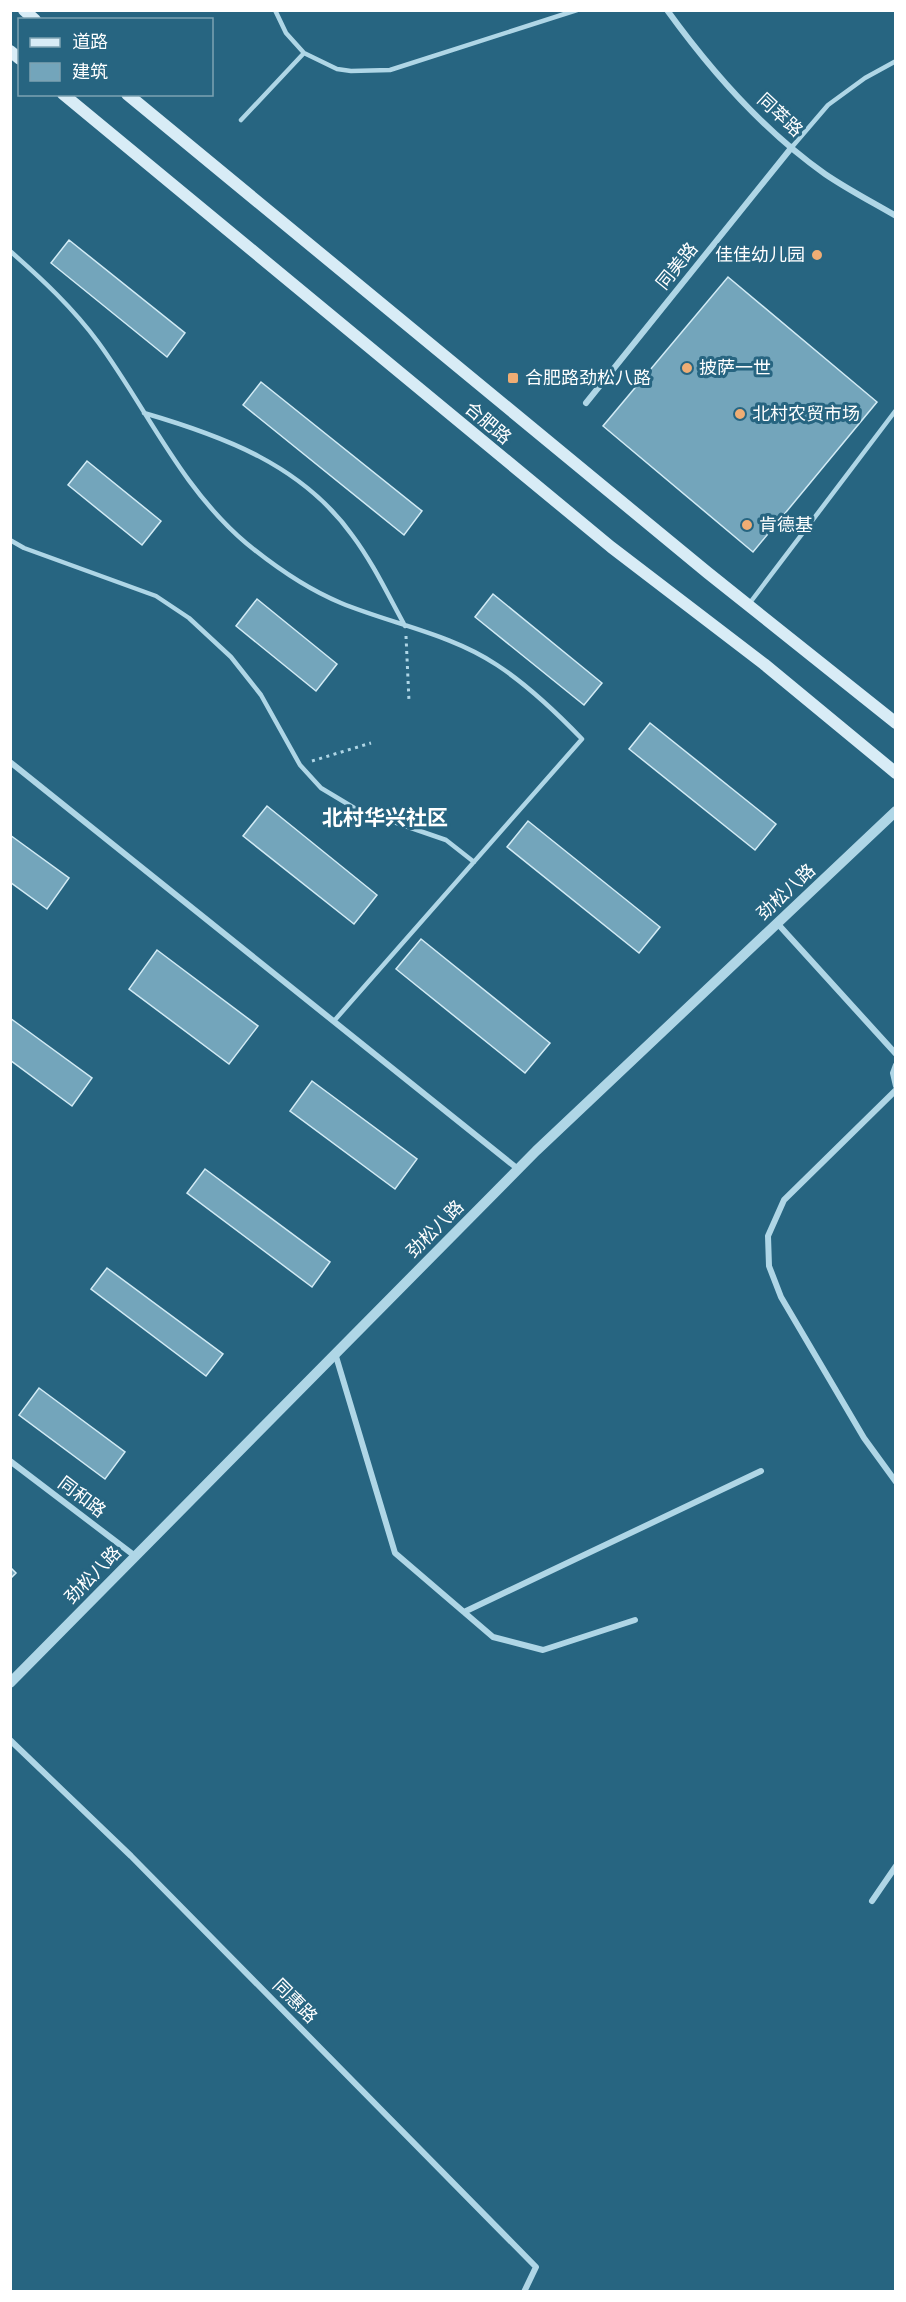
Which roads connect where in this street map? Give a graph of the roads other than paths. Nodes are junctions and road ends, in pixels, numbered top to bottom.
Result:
1 (275, 10) edge
2 (577, 10) edge
3 (667, 10) edge
4 (304, 53) junction
5 (896, 61) edge
6 (65, 96) edge
7 (129, 96) edge
8 (241, 120) dead end
9 (792, 147) junction
10 (896, 216) edge
11 (10, 251) edge
12 (586, 403) dead end
13 (896, 410) edge
14 (144, 413) junction
15 (10, 540) edge
16 (749, 604) junction
17 (405, 626) junction
18 (896, 723) edge
19 (10, 762) edge
20 (896, 773) edge
21 (896, 811) edge
22 (474, 862) junction
23 (777, 923) junction
24 (334, 1022) junction
25 (896, 1054) edge
26 (896, 1065) edge
27 (896, 1088) edge
28 (518, 1169) junction
29 (335, 1352) junction
30 (10, 1461) edge
31 (761, 1471) dead end
32 (896, 1482) edge
33 (135, 1556) junction
34 (464, 1612) junction
35 (635, 1620) dead end
36 (10, 1683) edge
37 (10, 1740) edge
38 (896, 1866) edge
39 (872, 1900) dead end
40 (524, 2292) edge

1 - 4 lane
2 - 4 lane
3 - 9 street, 同萃路
4 - 8 lane
5 - 9 lane
6 - 20 main road, 合肥路
7 - 16 main road, 合肥路
9 - 10 street, 同萃路
9 - 12 street, 同美路
11 - 14 lane
13 - 16 lane
14 - 17 lane
14 - 17 lane
15 - 22 lane
16 - 18 main road, 合肥路
17 - 22 lane
19 - 24 street
21 - 23 street, 劲松八路
22 - 24 lane
23 - 25 street
23 - 28 street, 劲松八路
24 - 28 street
26 - 27 street
27 - 32 street
28 - 29 street, 劲松八路
29 - 33 street, 劲松八路
29 - 34 street
30 - 33 street, 同和路
31 - 34 street
33 - 36 street, 劲松八路
34 - 35 street
37 - 40 street, 同惠路
38 - 39 street

